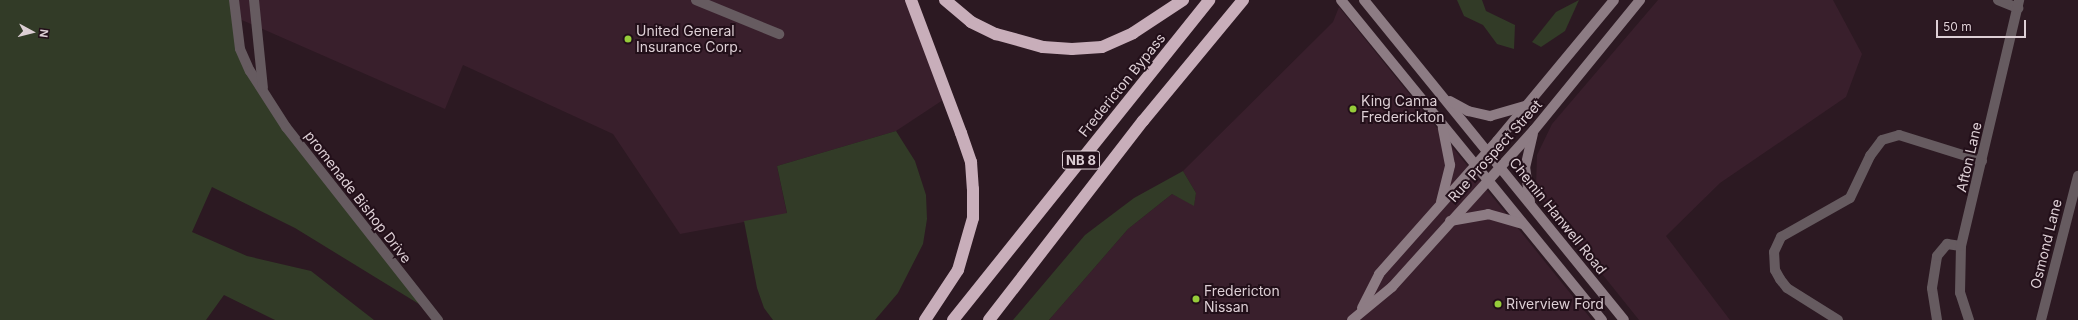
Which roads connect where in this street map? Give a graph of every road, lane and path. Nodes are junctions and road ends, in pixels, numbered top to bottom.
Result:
1 (234, 0) edge
2 (254, 0) edge
3 (696, 0) edge
4 (911, 0) edge
5 (945, 0) edge
6 (1183, 0) edge
7 (1209, 0) edge
8 (1243, 0) edge
9 (1341, 0) edge
10 (1364, 0) edge
11 (1614, 0) edge
12 (1640, 0) edge
13 (1998, 0) edge
14 (2019, 4) edge
15 (779, 34) dead end
16 (263, 88) junction
17 (1445, 98) junction
18 (1527, 106) junction
19 (1442, 124) junction
20 (1534, 130) junction
21 (1487, 152) junction
22 (1982, 161) junction
23 (1476, 166) junction
24 (1499, 167) junction
25 (2078, 176) edge
26 (1487, 180) junction
27 (1440, 205) junction
28 (1532, 208) junction
29 (1450, 221) junction
30 (1524, 225) junction
31 (1961, 246) junction
32 (1361, 310) junction
33 (438, 320) edge
34 (925, 320) edge
35 (953, 320) edge
36 (989, 320) edge
37 (1352, 320) edge
38 (1602, 320) edge
39 (1624, 320) edge
40 (1838, 320) edge
41 (1937, 320) edge
42 (1969, 320) edge
43 (2041, 320) edge

1 - 16 street, promenade Bishop Drive
2 - 16 street
3 - 15 street
4 - 34 highway
5 - 6 highway
7 - 35 highway, Fredericton Bypass / NB 8
8 - 36 highway, NB 8
9 - 19 main road
10 - 17 main road, Chemin Hanwell Road
11 - 18 main road, Rue Prospect Street
12 - 20 main road, Rue Prospect Street
13 - 14 street
14 - 22 street, Afton Lane
16 - 33 street, promenade Bishop Drive
17 - 18 main road
17 - 21 main road, Chemin Hanwell Road
18 - 21 main road, Rue Prospect Street
19 - 23 main road
19 - 27 main road
20 - 24 main road, Rue Prospect Street
20 - 28 main road
21 - 23 main road, Rue Prospect Street
21 - 24 main road, Chemin Hanwell Road
22 - 31 street, Afton Lane
22 - 40 street
23 - 26 main road
23 - 27 main road, Rue Prospect Street
24 - 26 main road, Rue Prospect Street
24 - 28 main road, Chemin Hanwell Road
25 - 43 street, Osmond Lane
26 - 29 main road, Rue Prospect Street
26 - 30 main road
27 - 32 main road, Rue Prospect Street
28 - 39 main road, Chemin Hanwell Road
29 - 30 main road
29 - 32 main road, Rue Prospect Street
30 - 38 main road
31 - 41 street
31 - 42 street, Afton Lane
32 - 37 main road, Rue Prospect Street

